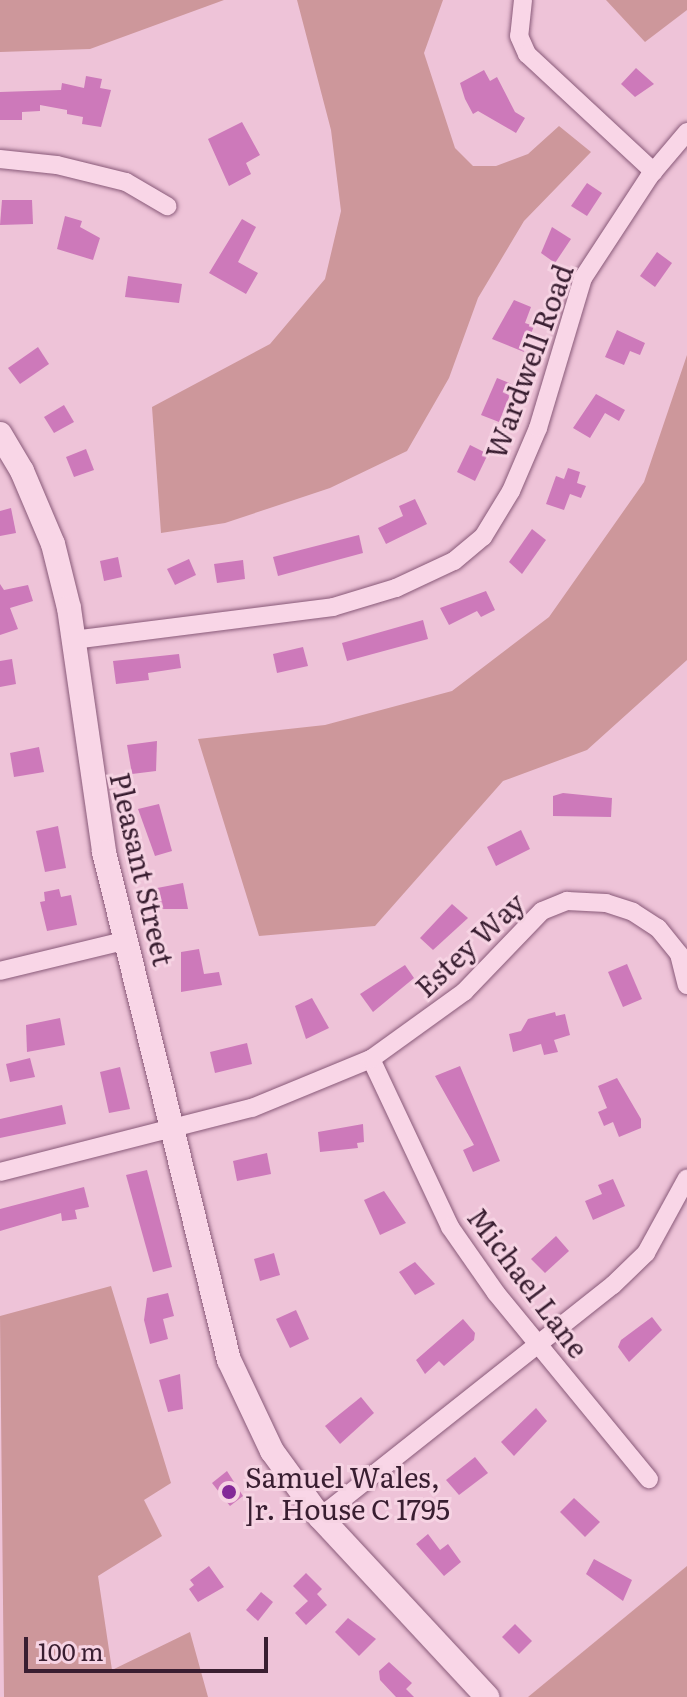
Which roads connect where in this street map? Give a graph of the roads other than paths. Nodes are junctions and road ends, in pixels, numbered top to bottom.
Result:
1 (523, 0) edge
2 (687, 132) edge
3 (0, 159) edge
4 (654, 172) junction
5 (167, 206) dead end
6 (0, 434) edge
7 (73, 640) junction
8 (128, 940) junction
9 (0, 971) edge
10 (687, 985) edge
11 (371, 1059) junction
12 (173, 1128) junction
13 (0, 1172) edge
14 (687, 1178) edge
15 (539, 1343) junction
16 (649, 1479) dead end
17 (320, 1517) junction
18 (487, 1697) edge

1 - 4 street
2 - 4 street, Wardwell Road
3 - 5 street
4 - 7 street, Wardwell Road
6 - 7 main road, Pleasant Street
7 - 8 main road, Pleasant Street
8 - 9 street
8 - 12 main road, Pleasant Street
10 - 11 street, Estey Way
11 - 12 street, Estey Way
11 - 15 street, Michael Lane
12 - 13 street, Estey Way
12 - 17 main road, Pleasant Street
14 - 15 street
15 - 16 street, Michael Lane
15 - 17 street
17 - 18 main road, Pleasant Street

